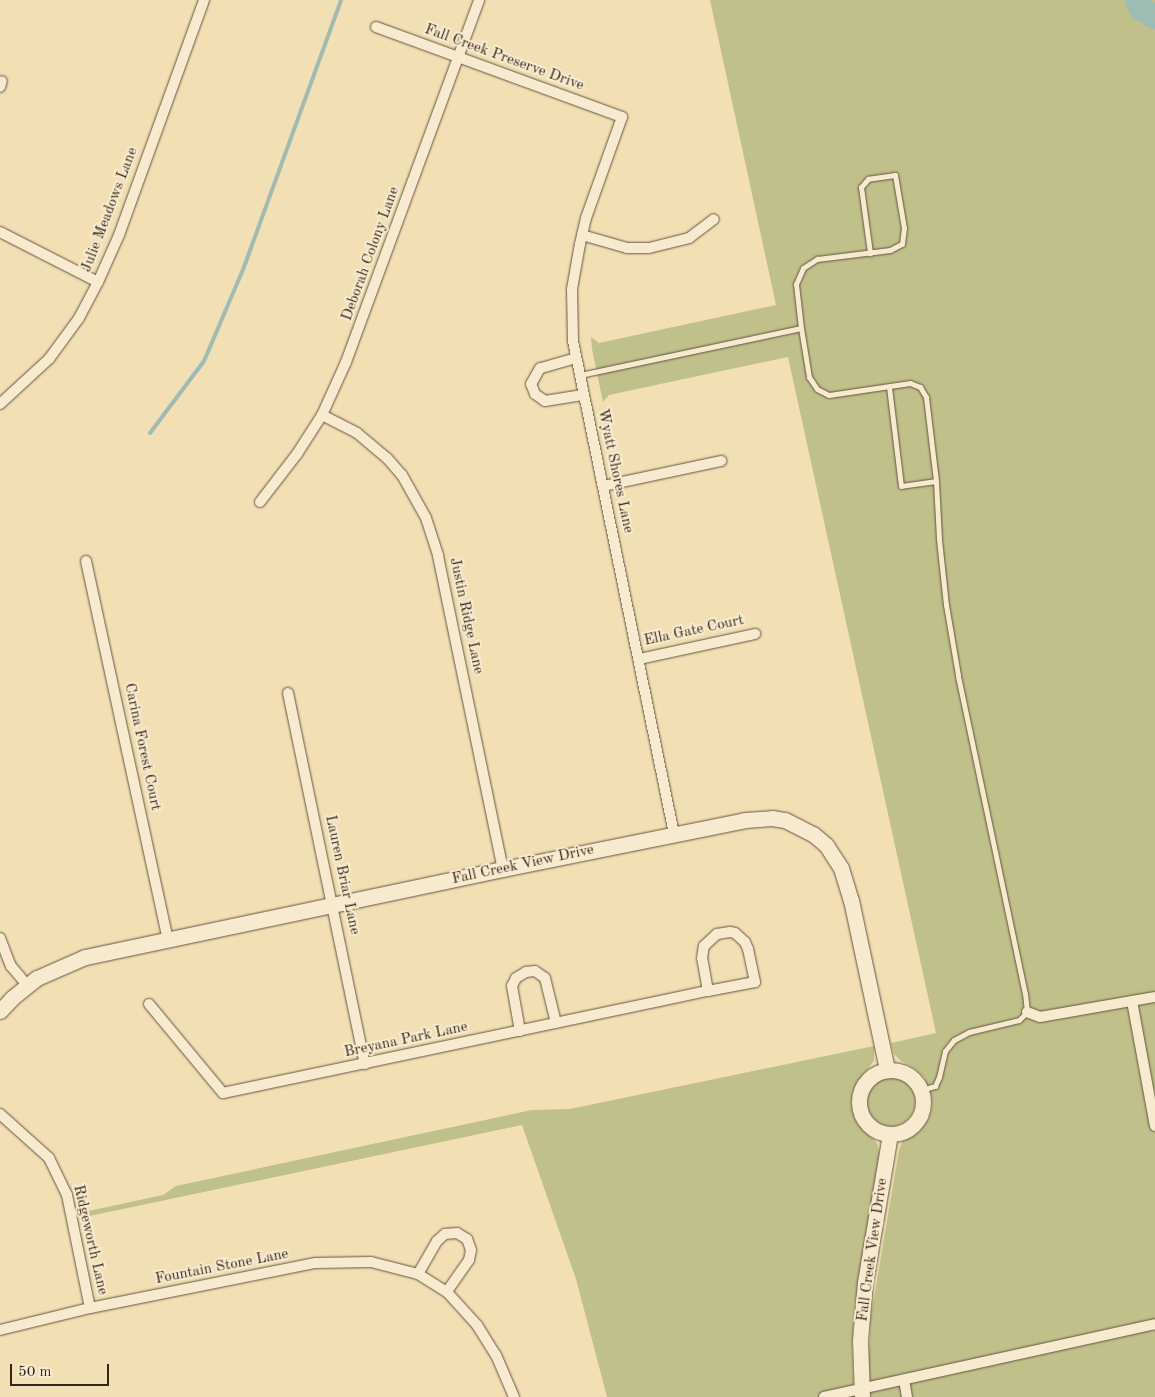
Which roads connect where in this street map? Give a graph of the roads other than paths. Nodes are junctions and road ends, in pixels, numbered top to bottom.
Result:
1 (204, 0) edge
2 (479, 0) edge
3 (376, 27) dead end
4 (458, 56) junction
5 (622, 117) joint
6 (714, 219) dead end
7 (0, 232) edge
8 (582, 235) junction
9 (870, 253) junction
10 (98, 282) junction
11 (801, 328) junction
12 (576, 358) junction
13 (579, 375) junction
14 (889, 387) junction
15 (583, 394) junction
16 (0, 404) edge
17 (322, 414) junction
18 (722, 461) dead end
19 (936, 481) junction
20 (604, 486) junction
21 (260, 502) dead end
22 (86, 561) dead end
23 (755, 634) dead end
24 (638, 659) junction
25 (288, 693) dead end
26 (674, 834) junction
27 (503, 869) junction
28 (333, 905) junction
29 (0, 938) edge
30 (168, 940) junction
31 (27, 985) junction
32 (708, 992) junction
33 (1155, 997) edge
34 (1132, 1001) junction
35 (149, 1004) dead end
36 (0, 1011) edge
37 (1027, 1012) junction
38 (556, 1024) junction
39 (520, 1031) junction
40 (366, 1064) junction
41 (887, 1070) junction
42 (921, 1090) junction
43 (0, 1114) edge
44 (1155, 1126) edge
45 (890, 1134) junction
46 (418, 1274) junction
47 (447, 1292) junction
48 (90, 1308) junction
49 (1155, 1324) edge
50 (0, 1330) edge
51 (904, 1380) junction
52 (862, 1393) edge
53 (514, 1397) edge
54 (824, 1397) edge
55 (907, 1397) edge

1 - 10 street, Julie Meadows Lane
2 - 4 street, Deborah Colony Lane
3 - 4 street, Fall Creek Preserve Drive
4 - 5 street, Fall Creek Preserve Drive
4 - 17 street, Deborah Colony Lane
5 - 8 street, Wyatt Shores Lane
6 - 8 street
7 - 10 street
8 - 12 street, Wyatt Shores Lane
9 - 9 lane
9 - 11 lane
10 - 16 street, Julie Meadows Lane
11 - 13 lane
11 - 14 lane
12 - 13 street, Wyatt Shores Lane
12 - 15 street
13 - 15 street, Wyatt Shores Lane
14 - 19 lane
14 - 19 lane
15 - 20 street, Wyatt Shores Lane
17 - 21 street, Deborah Colony Lane
17 - 27 street, Justin Ridge Lane
18 - 20 street
19 - 37 lane
20 - 24 street, Wyatt Shores Lane
22 - 30 street, Carina Forest Court
23 - 24 street, Ella Gate Court
24 - 26 street, Wyatt Shores Lane
25 - 28 street, Lauren Briar Lane
26 - 27 street, Fall Creek View Drive
26 - 41 street, Fall Creek View Drive
27 - 28 street, Fall Creek View Drive
28 - 30 street, Fall Creek View Drive
28 - 40 street, Lauren Briar Lane
29 - 31 street
30 - 31 street, Fall Creek View Drive
31 - 36 street, Fall Creek View Drive
32 - 32 street, Breyana Park Lane
32 - 38 street, Breyana Park Lane
33 - 34 street
34 - 37 street
34 - 44 street
35 - 40 street, Breyana Park Lane
37 - 42 lane
38 - 39 street, Breyana Park Lane
38 - 39 street
39 - 40 street, Breyana Park Lane
41 - 42 street
41 - 45 street
42 - 45 street
43 - 48 street, Ridgeworth Lane
45 - 52 street, Fall Creek View Drive
46 - 47 street, Fountain Stone Lane
46 - 47 street
46 - 48 street, Fountain Stone Lane
47 - 53 street, Fountain Stone Lane
48 - 50 street, Fountain Stone Lane
49 - 51 street
51 - 52 street
51 - 55 street
52 - 54 street

